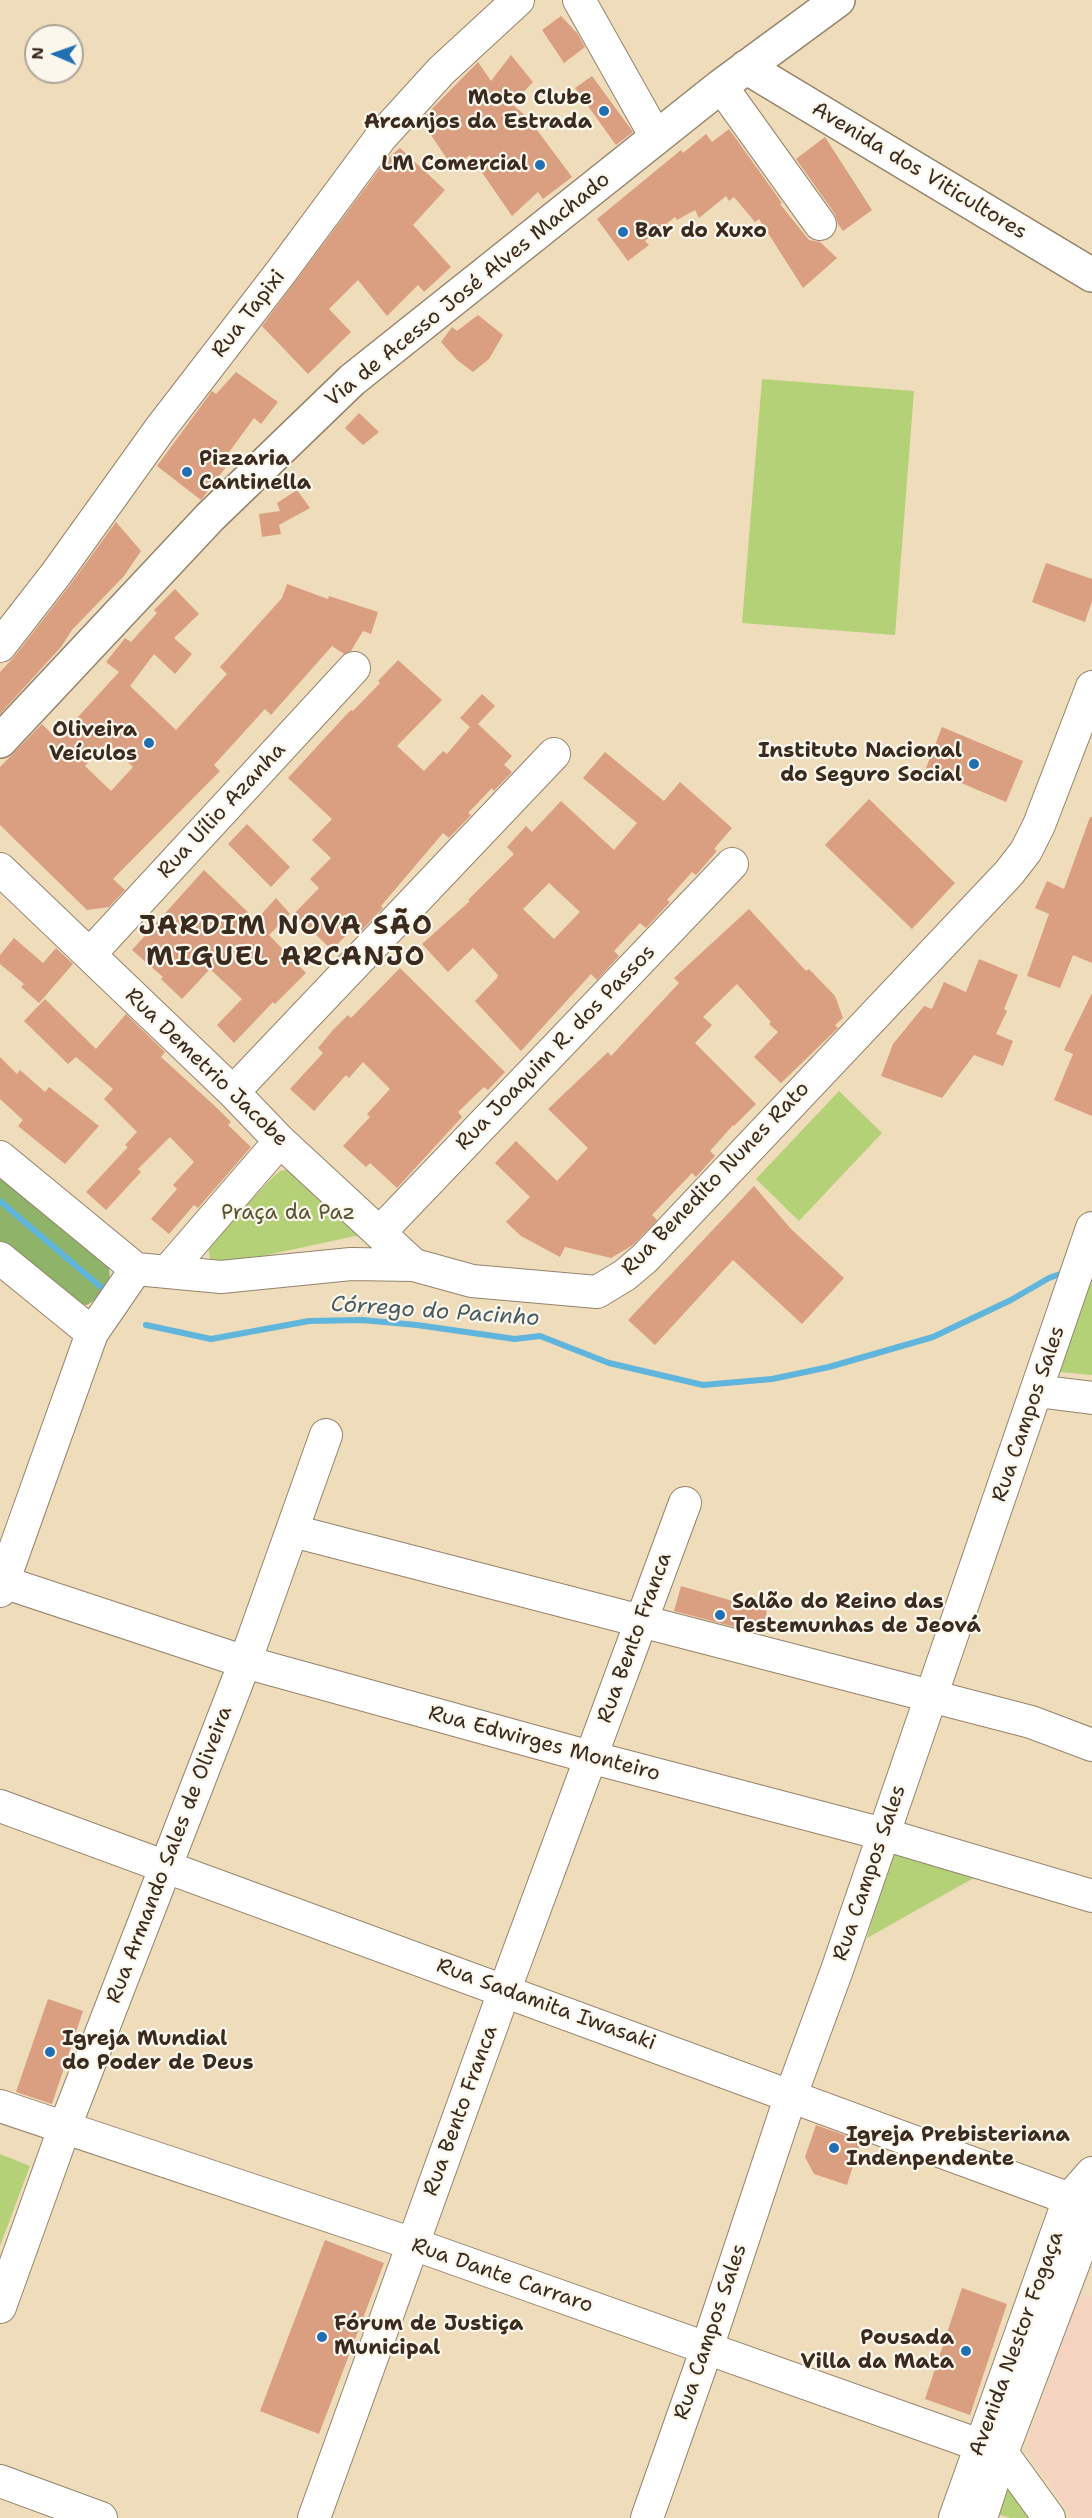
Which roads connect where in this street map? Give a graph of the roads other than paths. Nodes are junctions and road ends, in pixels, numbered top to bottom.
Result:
1 (518, 0) edge
2 (579, 0) edge
3 (838, 0) edge
4 (733, 77) junction
5 (656, 137) junction
6 (820, 224) dead end
7 (1092, 275) edge
8 (0, 646) edge
9 (354, 668) dead end
10 (1090, 695) edge
11 (0, 741) edge
12 (554, 754) dead end
13 (732, 864) dead end
14 (0, 869) edge
15 (90, 954) junction
16 (233, 1092) junction
17 (280, 1141) junction
18 (0, 1156) edge
19 (1092, 1228) edge
20 (380, 1232) junction
21 (0, 1258) edge
22 (414, 1265) junction
23 (167, 1272) junction
24 (115, 1301) junction
25 (1037, 1391) junction
26 (1092, 1398) edge
27 (326, 1435) dead end
28 (685, 1503) dead end
29 (293, 1531) junction
30 (1, 1585) edge
31 (642, 1621) junction
32 (245, 1662) junction
33 (931, 1697) junction
34 (1092, 1745) edge
35 (590, 1757) junction
36 (0, 1806) edge
37 (883, 1834) junction
38 (165, 1866) junction
39 (1092, 1896) edge
40 (505, 1989) junction
41 (791, 2095) junction
42 (0, 2106) edge
43 (64, 2129) junction
44 (1088, 2192) edge
45 (413, 2244) junction
46 (0, 2307) edge
47 (707, 2348) junction
48 (991, 2449) junction
49 (0, 2481) edge
50 (974, 2515) edge
51 (101, 2518) edge
52 (314, 2518) edge
53 (647, 2518) edge
54 (1049, 2518) edge

1 - 8 street, Rua Tapixi
2 - 5 street
3 - 4 main road, Via de Acesso José Alves Machado
4 - 5 main road, Via de Acesso José Alves Machado
4 - 6 street
4 - 7 main road, Avenida dos Viticultores
5 - 11 main road, Via de Acesso José Alves Machado
9 - 15 street, Rua Uílio Azanha
10 - 22 street, Rua Benedito Nunes Rato
12 - 16 street
13 - 20 street, Rua Joaquim R. dos Passos
14 - 15 street, Rua Demetrio Jacobe
15 - 16 street, Rua Demetrio Jacobe
16 - 17 street, Rua Demetrio Jacobe
17 - 20 street, Rua Demetrio Jacobe
17 - 23 street
18 - 24 street
19 - 25 street, Rua Campos Sales
20 - 22 street, Rua Demetrio Jacobe
21 - 24 street
22 - 23 street, Rua Benedito Nunes Rato
23 - 24 street, Rua Benedito Nunes Rato
24 - 30 street
25 - 26 street
25 - 33 street, Rua Campos Sales
27 - 29 street, Rua Armando Sales de Oliveira
28 - 31 street, Rua Bento Franca
29 - 31 street
29 - 32 street, Rua Armando Sales de Oliveira
30 - 32 street, Rua Edwirges Monteiro
31 - 33 street
31 - 35 street, Rua Bento Franca
32 - 35 street, Rua Edwirges Monteiro
32 - 38 street, Rua Armando Sales de Oliveira
33 - 34 street
33 - 37 street, Rua Campos Sales
35 - 37 street, Rua Edwirges Monteiro
35 - 40 street, Rua Bento Franca
36 - 38 street, Rua Sadamita Iwasaki
37 - 39 street, Rua Edwirges Monteiro
37 - 41 street, Rua Campos Sales
38 - 40 street, Rua Sadamita Iwasaki
38 - 43 street, Rua Armando Sales de Oliveira
40 - 41 street, Rua Sadamita Iwasaki
40 - 45 street, Rua Bento Franca
41 - 44 street, Rua Sadamita Iwasaki
41 - 47 street, Rua Campos Sales
42 - 43 street, Rua Dante Carraro
43 - 45 street, Rua Dante Carraro
43 - 46 street, Rua Armando Sales de Oliveira
44 - 48 street, Avenida Nestor Fogaça
45 - 47 street, Rua Dante Carraro
45 - 52 street, Rua Bento Franca
47 - 48 street, Rua Dante Carraro
47 - 53 street, Rua Campos Sales
48 - 50 street, Avenida Nestor Fogaça
48 - 54 street
49 - 51 street

